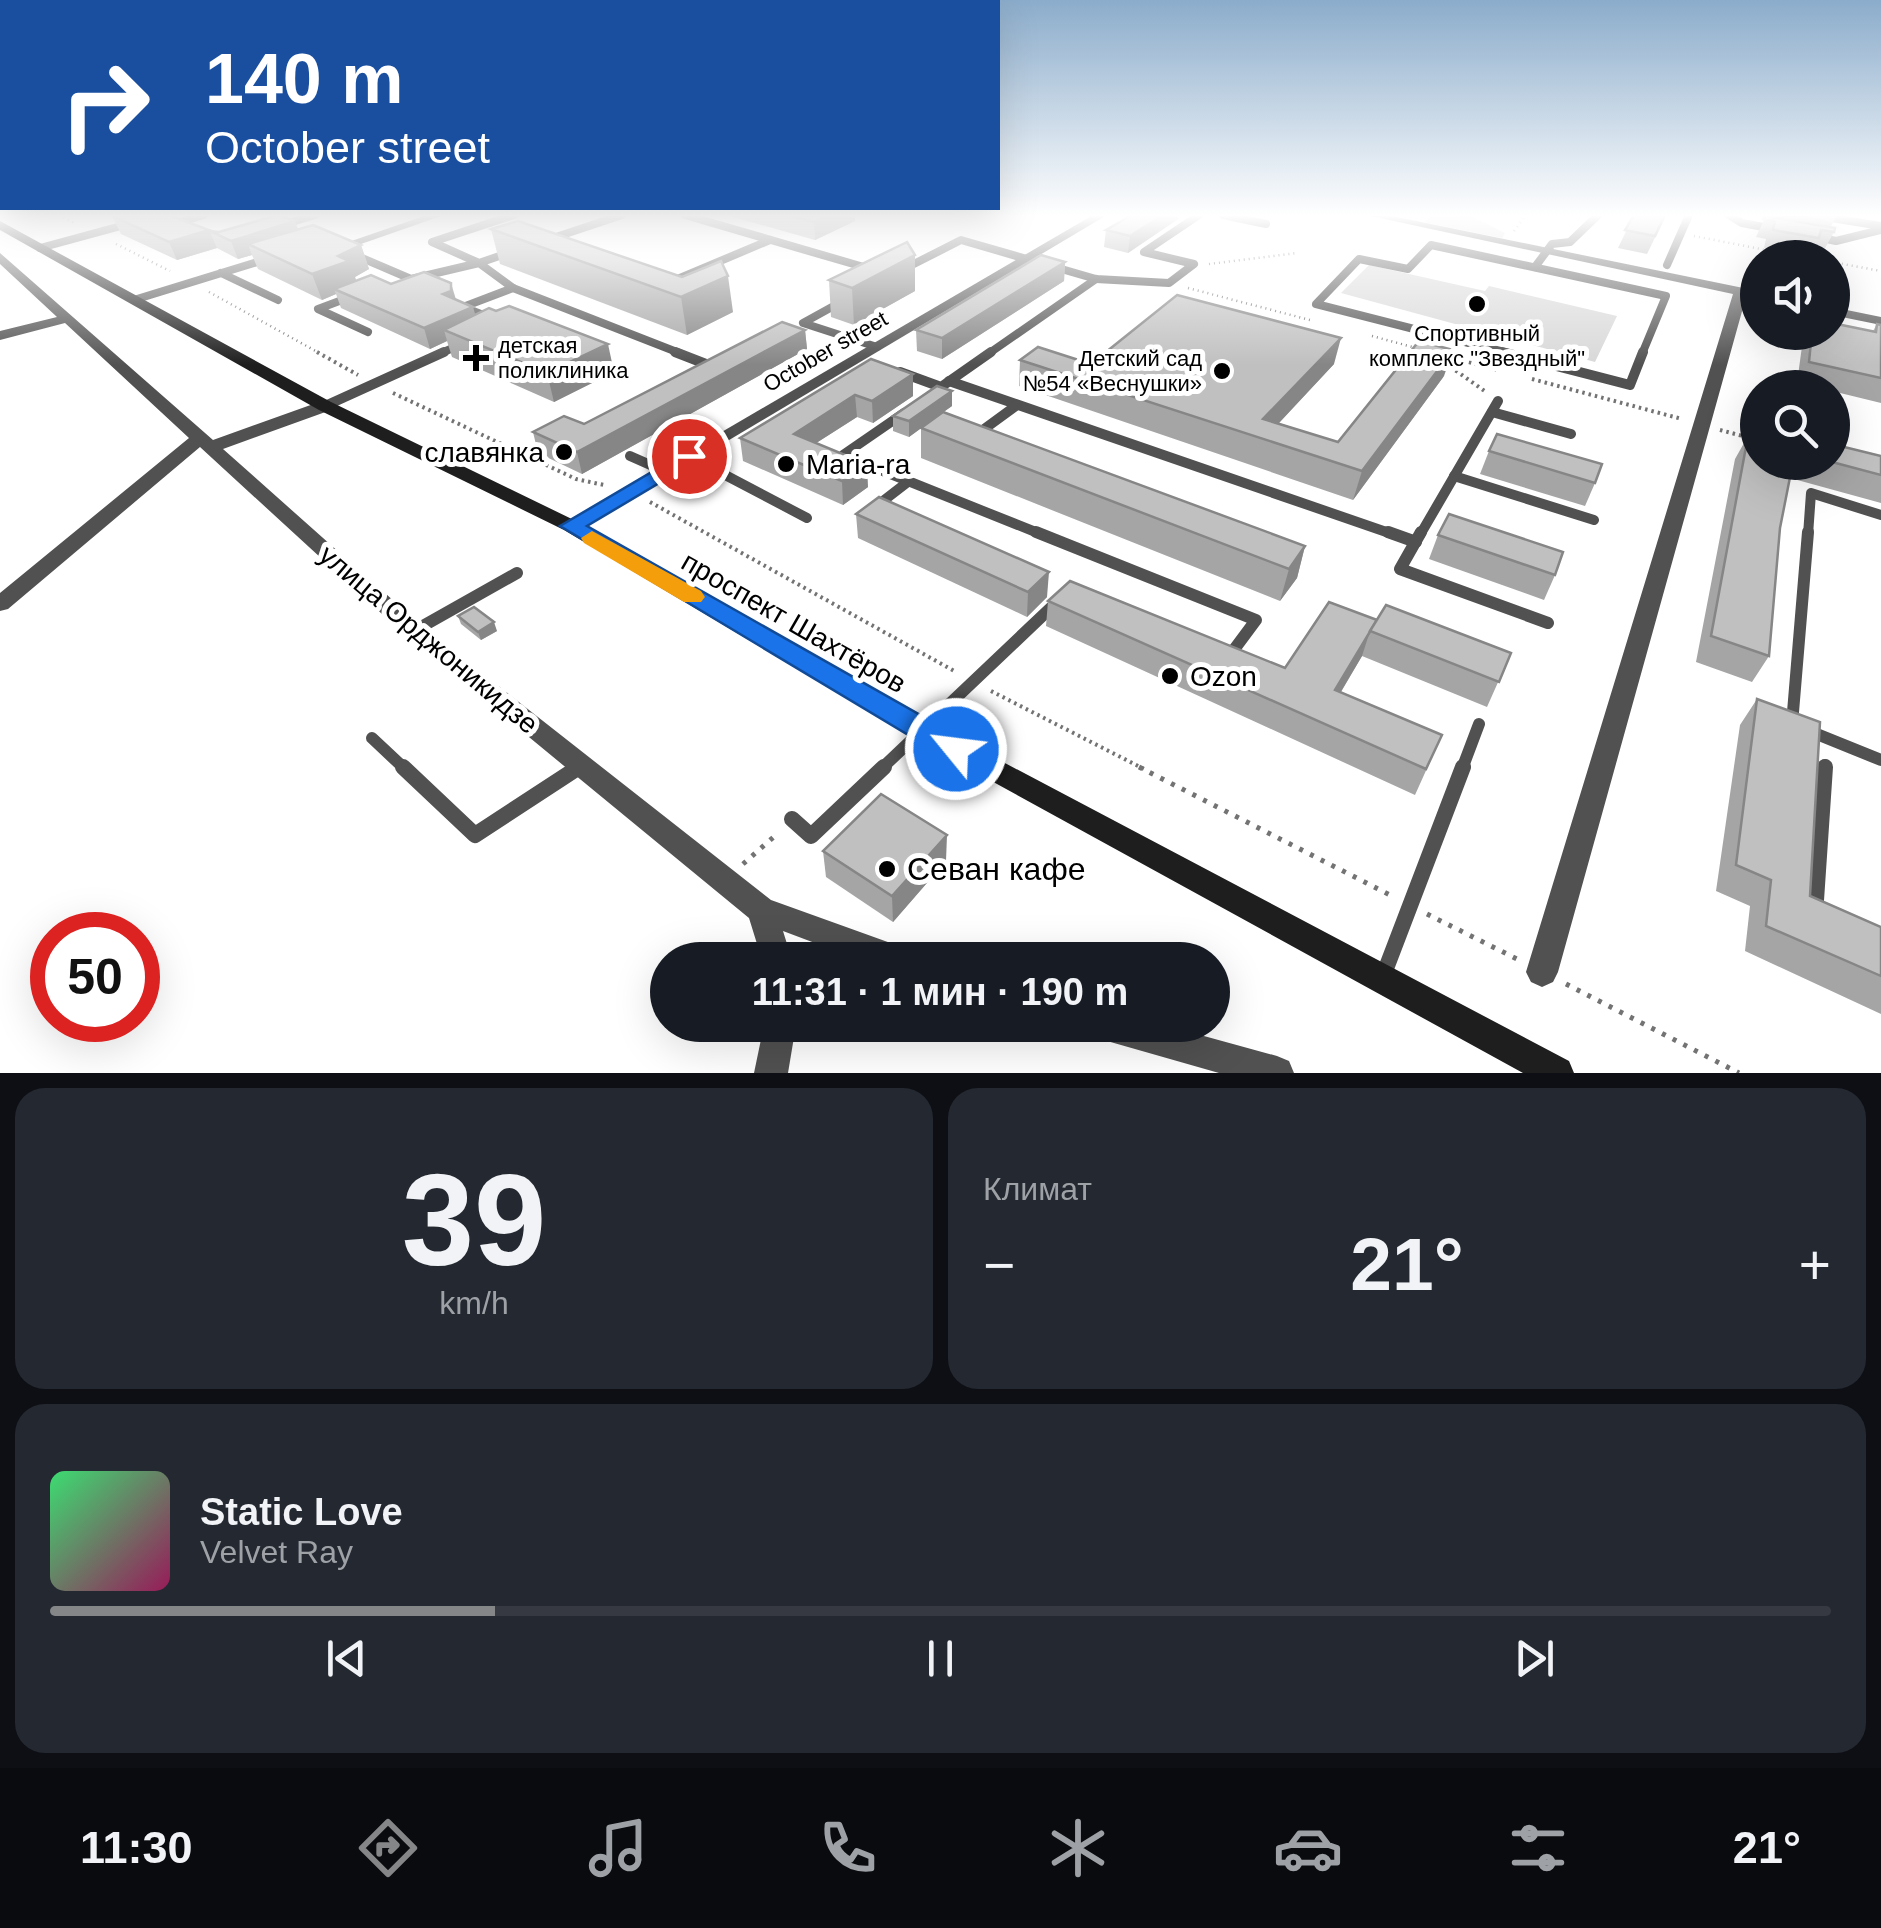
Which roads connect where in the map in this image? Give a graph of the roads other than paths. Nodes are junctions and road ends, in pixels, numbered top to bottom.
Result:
1 (9, 265) edge
2 (72, 265) edge
3 (246, 265) edge
4 (379, 265) edge
5 (463, 265) edge
6 (483, 265) edge
7 (711, 265) edge
8 (857, 265) edge
9 (911, 265) edge
10 (1016, 265) edge
11 (1050, 265) edge
12 (1193, 265) edge
13 (1352, 265) edge
14 (1388, 265) edge
15 (1413, 265) edge
16 (1526, 265) edge
17 (1613, 265) edge
18 (1535, 267) joint
19 (221, 273) junction
20 (406, 276) junction
21 (1096, 279) junction
22 (388, 283) edge
23 (512, 288) junction
24 (657, 288) edge
25 (1740, 291) edge
26 (353, 296) edge
27 (137, 299) junction
28 (848, 299) edge
29 (278, 300) dead end
30 (1850, 315) edge
31 (1740, 317) edge
32 (69, 318) junction
33 (1881, 321) edge
34 (803, 322) junction
35 (784, 326) edge
36 (488, 331) edge
37 (368, 332) dead end
38 (0, 336) edge
39 (472, 339) edge
40 (870, 356) junction
41 (726, 358) edge
42 (711, 366) junction
43 (892, 369) edge
44 (695, 374) edge
45 (945, 384) junction
46 (1018, 405) junction
47 (325, 406) junction
48 (1572, 434) dead end
49 (973, 437) edge
50 (205, 443) junction
51 (630, 456) dead end
52 (689, 456) junction
53 (664, 471) junction
54 (1454, 476) junction
55 (909, 481) junction
56 (1881, 514) edge
57 (890, 516) edge
58 (807, 518) dead end
59 (1594, 520) dead end
60 (571, 526) junction
61 (1416, 542) junction
62 (517, 573) dead end
63 (1048, 586) edge
64 (0, 604) edge
65 (1548, 623) dead end
66 (414, 631) junction
67 (1207, 655) edge
68 (1479, 724) dead end
69 (924, 732) junction
70 (372, 738) dead end
71 (1881, 760) edge
72 (1825, 764) dead end
73 (582, 765) junction
74 (787, 824) road end
75 (761, 910) junction
76 (1832, 924) edge
77 (772, 942) edge
78 (849, 942) edge
79 (1542, 972) road end
80 (1382, 979) junction
81 (776, 1042) edge
82 (1167, 1042) edge
83 (770, 1073) edge
84 (1277, 1073) edge
85 (1557, 1073) edge

1 - 32 street, улица Орджоникидзе
2 - 27 main road, проспект Шахтёров
3 - 19 lane
4 - 20 lane
5 - 20 lane
6 - 23 lane
7 - 24 lane
8 - 9 lane
10 - 40 street, October street
11 - 21 lane
12 - 21 lane
13 - 18 lane
14 - 15 lane
16 - 18 lane
17 - 25 street
19 - 27 lane
19 - 29 lane
20 - 22 lane
21 - 45 lane
23 - 36 lane
23 - 42 lane
26 - 37 lane
27 - 47 main road, проспект Шахтёров
28 - 34 lane
30 - 33 street
31 - 79 street
32 - 38 street
32 - 50 street, улица Орджоникидзе
34 - 35 lane
34 - 40 lane
39 - 47 lane
40 - 52 street, October street
41 - 42 lane
42 - 44 lane
43 - 45 lane
45 - 46 lane
45 - 55 lane
46 - 49 lane
46 - 61 lane
47 - 50 street
47 - 60 main road, проспект Шахтёров
48 - 54 lane
50 - 64 street
50 - 66 street, улица Орджоникидзе
51 - 53 lane
52 - 53 street, October street
52 - 58 lane
53 - 60 street, October street
54 - 59 lane
54 - 61 lane
55 - 57 lane
55 - 67 lane
56 - 71 lane
60 - 69 main road, проспект Шахтёров
61 - 65 lane
62 - 66 lane
63 - 69 lane
66 - 73 street, улица Орджоникидзе
68 - 80 lane
69 - 74 lane
69 - 80 main road, проспект Шахтёров
70 - 73 lane
72 - 76 lane
73 - 75 street, улица Орджоникидзе
75 - 77 street
75 - 78 street, улица Орджоникидзе
80 - 85 main road, проспект Шахтёров
81 - 83 street
82 - 84 street

